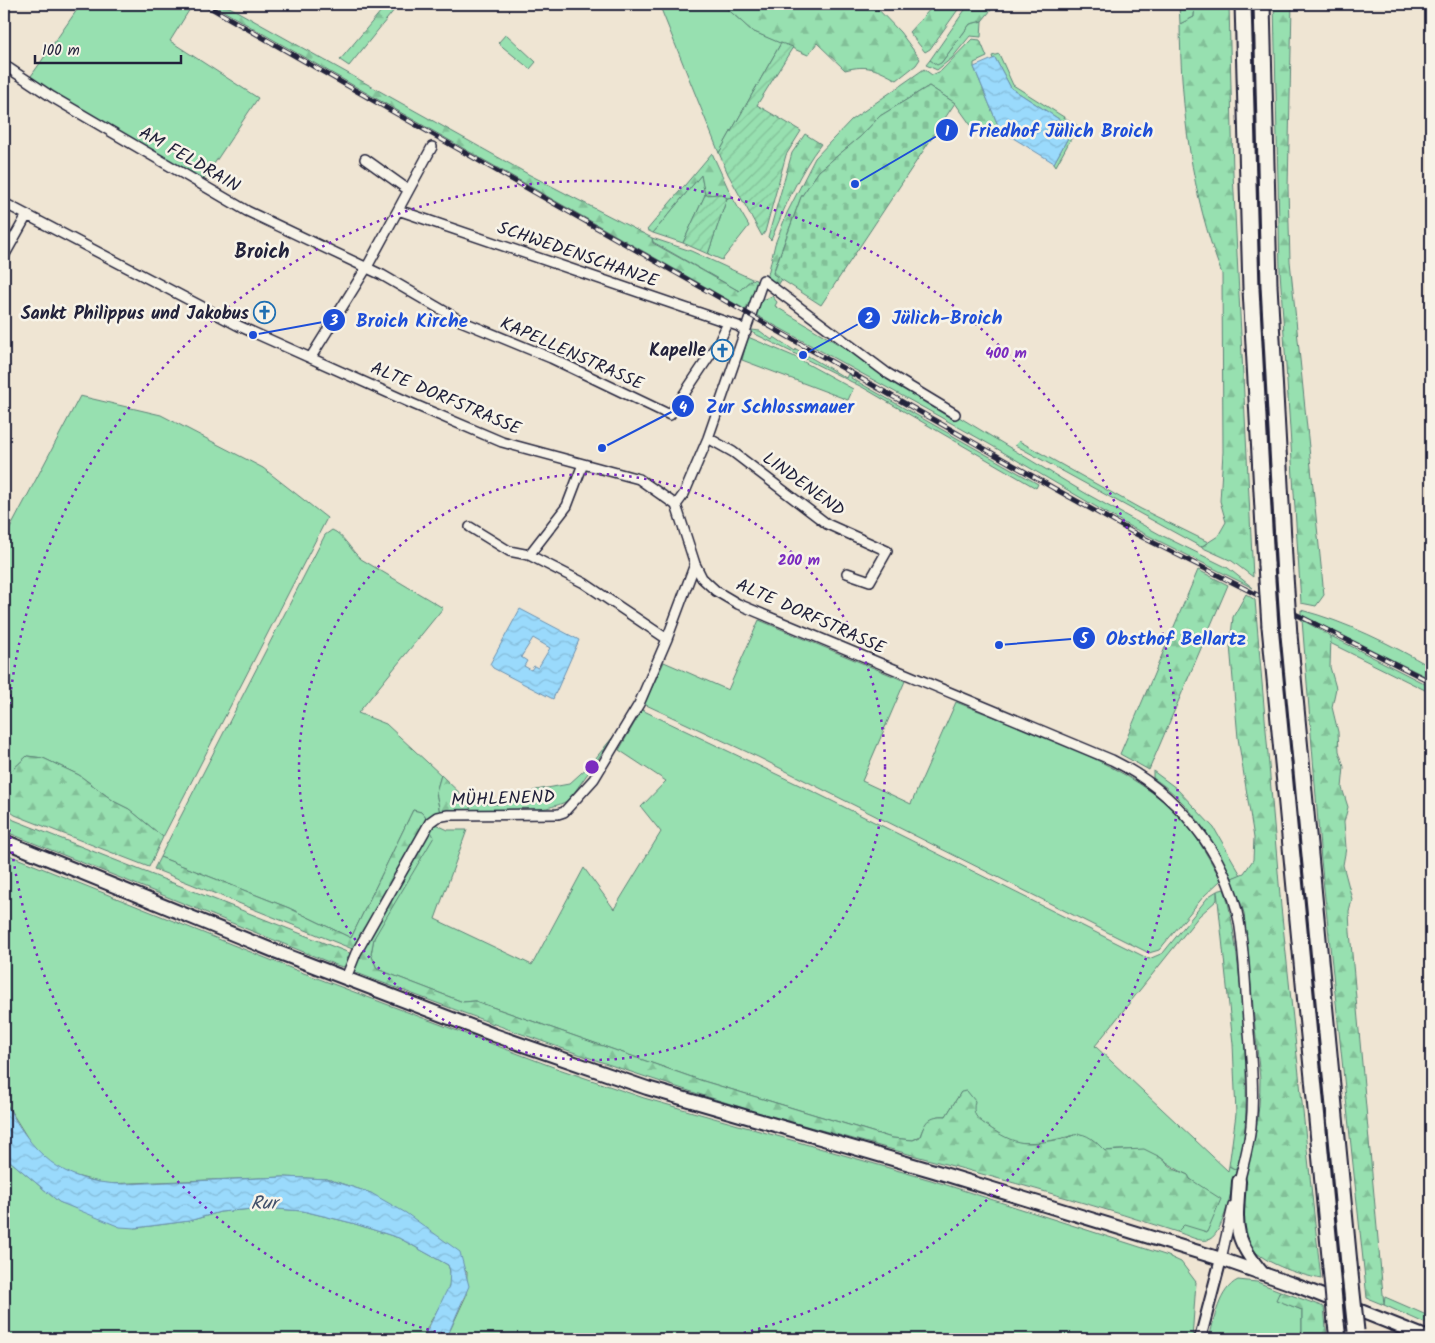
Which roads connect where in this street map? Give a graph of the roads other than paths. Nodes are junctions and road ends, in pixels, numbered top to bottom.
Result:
1 (1243, 4) edge
2 (1262, 4) edge
3 (4, 65) edge
4 (432, 147) dead end
5 (365, 159) dead end
6 (407, 189) junction
7 (4, 203) edge
8 (398, 210) junction
9 (28, 214) junction
10 (4, 256) edge
11 (366, 267) junction
12 (728, 323) junction
13 (746, 332) junction
14 (311, 357) junction
15 (955, 414) dead end
16 (708, 438) junction
17 (583, 464) junction
18 (676, 505) junction
19 (470, 527) dead end
20 (529, 555) junction
21 (694, 564) junction
22 (846, 573) dead end
23 (667, 639) junction
24 (4, 842) edge
25 (346, 978) junction
26 (1239, 1181) junction
27 (1221, 1259) junction
28 (1263, 1274) junction
29 (1356, 1335) edge
30 (1200, 1339) edge
31 (1338, 1339) edge
32 (1431, 1339) edge

1 - 31 highway, bridge
2 - 29 highway, bridge
3 - 11 street, AM FELDRAIN
4 - 6 street
5 - 6 street
6 - 8 street
7 - 9 street, ALTE DORFSTRASSE
8 - 11 street
8 - 12 street, SCHWEDENSCHANZE
9 - 10 street
9 - 14 street, ALTE DORFSTRASSE
11 - 12 street, KAPELLENSTRASSE
11 - 14 street
12 - 13 street, SCHWEDENSCHANZE
13 - 15 street
13 - 16 street
14 - 17 street, ALTE DORFSTRASSE
16 - 18 street
16 - 22 street, LINDENEND
17 - 18 street, ALTE DORFSTRASSE
17 - 20 street
18 - 21 street, ALTE DORFSTRASSE
19 - 20 street
20 - 23 street
21 - 23 street, MÜHLENEND
21 - 26 street, ALTE DORFSTRASSE
23 - 25 street, MÜHLENEND
24 - 25 main road
25 - 27 main road
26 - 27 street, ALTE DORFSTRASSE
26 - 28 main road
27 - 28 main road
27 - 30 street
28 - 32 main road

